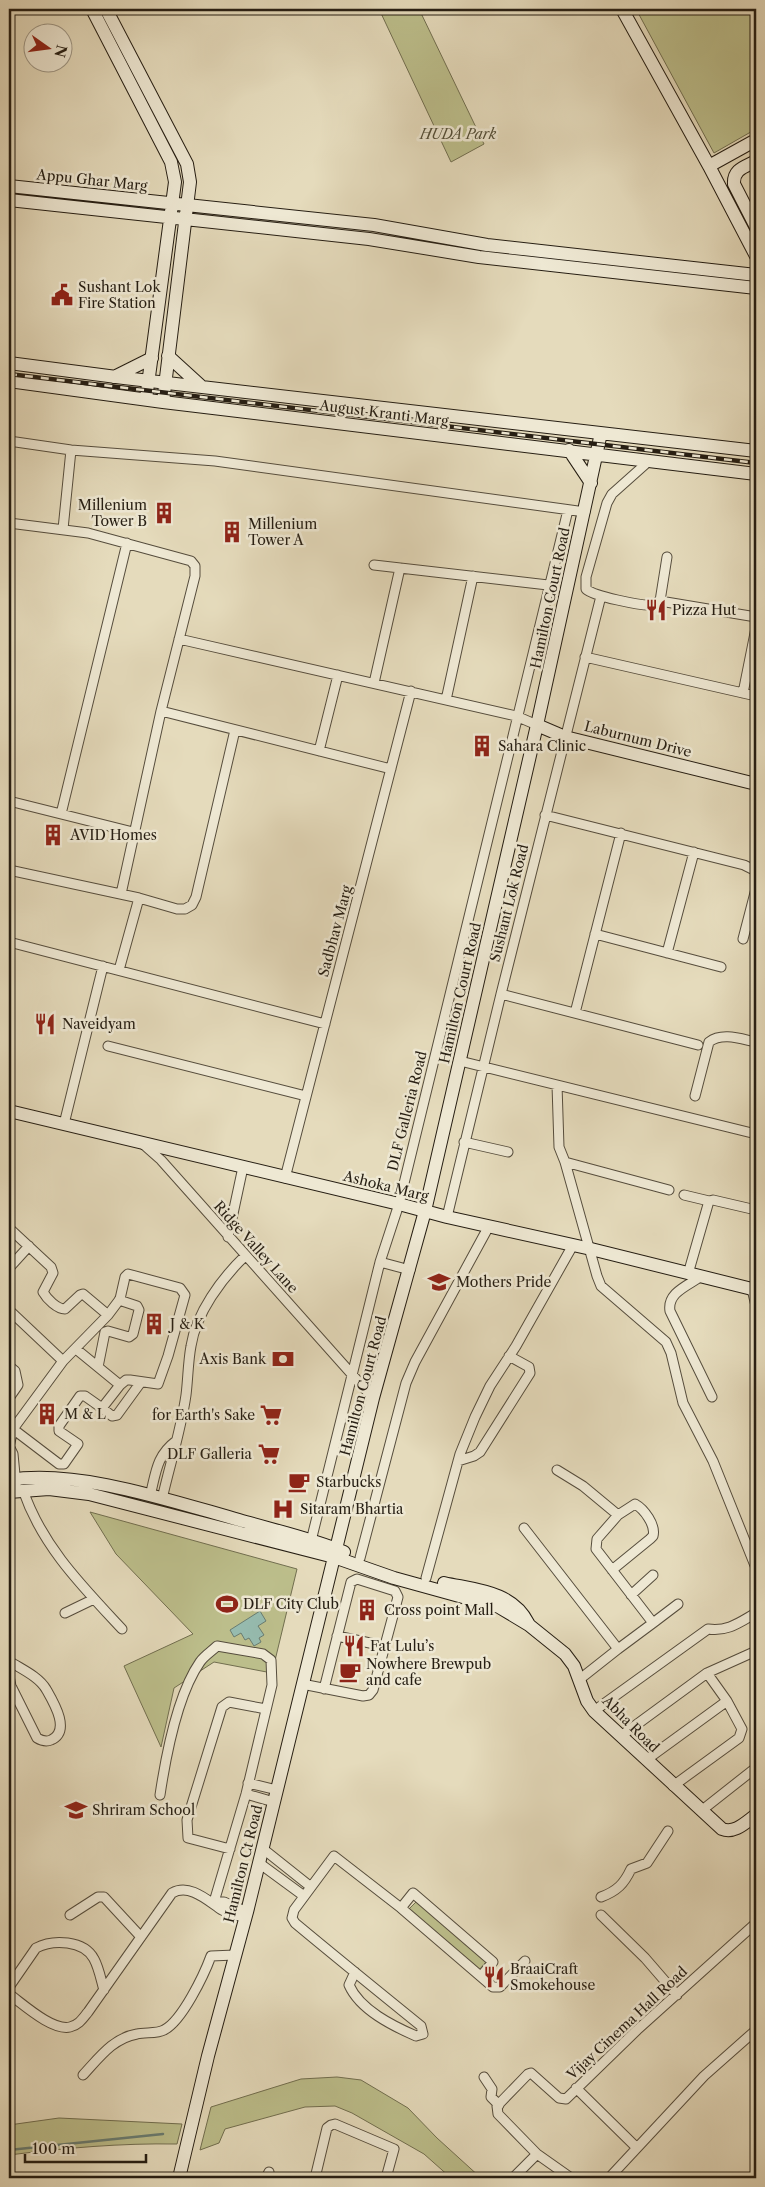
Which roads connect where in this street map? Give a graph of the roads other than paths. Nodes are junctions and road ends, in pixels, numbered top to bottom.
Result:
1 (92, 9) edge
2 (106, 9) edge
3 (622, 9) edge
4 (756, 140) edge
5 (756, 161) edge
6 (710, 166) junction
7 (9, 186) edge
8 (9, 200) edge
9 (172, 203) junction
10 (187, 205) junction
11 (170, 217) junction
12 (185, 218) junction
13 (756, 227) edge
14 (756, 256) edge
15 (756, 275) edge
16 (756, 288) edge
17 (168, 356) junction
18 (152, 358) junction
19 (9, 363) edge
20 (114, 377) junction
21 (9, 381) edge
22 (148, 381) junction
23 (165, 382) junction
24 (202, 387) junction
25 (146, 399) junction
26 (162, 402) junction
27 (601, 433) junction
28 (9, 441) edge
29 (71, 450) junction
30 (569, 450) junction
31 (756, 451) edge
32 (597, 453) junction
33 (649, 461) junction
34 (756, 474) edge
35 (591, 483) junction
36 (568, 510) junction
37 (585, 512) junction
38 (9, 523) edge
39 (63, 529) junction
40 (127, 543) junction
41 (667, 557) dead end
42 (374, 565) dead end
43 (400, 568) junction
44 (473, 576) junction
45 (548, 585) junction
46 (601, 596) junction
47 (660, 601) junction
48 (756, 617) edge
49 (756, 628) edge
50 (179, 639) junction
51 (585, 657) junction
52 (338, 675) junction
53 (374, 683) junction
54 (411, 692) junction
55 (743, 693) junction
56 (756, 696) edge
57 (446, 700) junction
58 (161, 711) junction
59 (516, 716) junction
60 (537, 725) junction
61 (235, 730) junction
62 (565, 737) junction
63 (319, 751) junction
64 (391, 770) junction
65 (756, 784) edge
66 (9, 801) edge
67 (61, 814) junction
68 (545, 815) junction
69 (133, 832) junction
70 (621, 833) junction
71 (694, 852) junction
72 (9, 870) edge
73 (756, 871) edge
74 (756, 889) edge
75 (120, 894) junction
76 (139, 898) junction
77 (595, 934) junction
78 (744, 939) dead end
79 (9, 942) edge
80 (667, 953) junction
81 (103, 966) junction
82 (721, 967) dead end
83 (119, 970) junction
84 (501, 994) junction
85 (575, 1013) junction
86 (325, 1024) junction
87 (756, 1042) edge
88 (698, 1045) dead end
89 (108, 1046) dead end
90 (460, 1061) junction
91 (483, 1067) junction
92 (557, 1085) junction
93 (306, 1096) junction
94 (695, 1096) dead end
95 (9, 1111) edge
96 (64, 1124) junction
97 (756, 1134) edge
98 (137, 1141) junction
99 (464, 1142) junction
100 (508, 1152) dead end
101 (564, 1162) junction
102 (244, 1167) junction
103 (286, 1178) junction
104 (669, 1190) dead end
105 (684, 1195) dead end
106 (709, 1201) junction
107 (399, 1204) junction
108 (756, 1210) edge
109 (425, 1211) junction
110 (447, 1217) junction
111 (489, 1226) junction
112 (9, 1228) edge
113 (228, 1238) junction
114 (573, 1245) junction
115 (29, 1246) junction
116 (591, 1248) junction
117 (246, 1256) junction
118 (380, 1262) junction
119 (9, 1268) edge
120 (410, 1270) junction
121 (694, 1275) junction
122 (754, 1290) edge
123 (119, 1300) junction
124 (756, 1306) edge
125 (9, 1310) edge
126 (108, 1315) junction
127 (76, 1349) junction
128 (509, 1356) junction
129 (63, 1362) junction
130 (9, 1366) edge
131 (98, 1367) junction
132 (352, 1373) junction
133 (141, 1382) junction
134 (120, 1385) junction
135 (712, 1397) dead end
136 (9, 1398) edge
137 (373, 1398) junction
138 (102, 1408) junction
139 (13, 1429) junction
140 (9, 1447) edge
141 (458, 1461) junction
142 (557, 1470) dead end
143 (13, 1485) edge
144 (156, 1498) junction
145 (618, 1515) junction
146 (524, 1528) dead end
147 (311, 1541) junction
148 (336, 1553) junction
149 (360, 1558) junction
150 (756, 1565) edge
151 (612, 1570) junction
152 (653, 1575) dead end
153 (426, 1578) junction
154 (392, 1584) junction
155 (631, 1594) junction
156 (94, 1599) junction
157 (678, 1604) dead end
158 (65, 1613) dead end
159 (756, 1613) edge
160 (653, 1623) junction
161 (529, 1625) junction
162 (122, 1629) dead end
163 (337, 1636) junction
164 (384, 1646) junction
165 (618, 1650) junction
166 (756, 1651) edge
167 (9, 1661) edge
168 (707, 1673) junction
169 (9, 1676) edge
170 (580, 1679) junction
171 (302, 1684) junction
172 (324, 1689) junction
173 (727, 1701) junction
174 (266, 1709) junction
175 (594, 1711) junction
176 (621, 1736) junction
177 (646, 1760) junction
178 (753, 1770) dead end
179 (248, 1784) junction
180 (673, 1786) junction
181 (246, 1794) junction
182 (160, 1795) dead end
183 (275, 1796) junction
184 (701, 1812) junction
185 (756, 1815) edge
186 (668, 1831) dead end
187 (262, 1848) junction
188 (230, 1849) junction
189 (259, 1862) junction
190 (312, 1887) junction
191 (304, 1896) junction
192 (601, 1897) dead end
193 (214, 1902) junction
194 (401, 1908) junction
195 (70, 1915) dead end
196 (246, 1915) junction
197 (601, 1915) dead end
198 (756, 1923) edge
199 (141, 1937) junction
200 (235, 1954) junction
201 (525, 1961) dead end
202 (355, 1972) junction
203 (481, 1976) junction
204 (9, 1987) edge
205 (104, 1990) junction
206 (9, 1994) edge
207 (677, 1995) junction
208 (756, 2030) edge
209 (83, 2075) dead end
210 (484, 2077) dead end
211 (576, 2088) junction
212 (498, 2107) junction
213 (636, 2147) junction
214 (537, 2154) junction
215 (756, 2175) edge
216 (179, 2178) edge
217 (315, 2178) edge
218 (386, 2178) edge
219 (512, 2178) edge
220 (571, 2178) edge
221 (608, 2178) edge
222 (749, 2178) edge

1 - 9 street
2 - 10 street
3 - 6 street
4 - 6 street
5 - 13 street
6 - 14 street
7 - 9 street, Appu Ghar Marg
8 - 11 street, Appu Ghar Marg
9 - 10 street, Appu Ghar Marg
9 - 11 street
10 - 12 street
10 - 15 street, Appu Ghar Marg
11 - 12 street, Appu Ghar Marg
11 - 18 street
12 - 16 street, Appu Ghar Marg
12 - 17 street
17 - 23 street
17 - 24 street
18 - 20 street
18 - 22 street
19 - 20 street, August Kranti Marg
20 - 22 street, August Kranti Marg
21 - 25 street, August Kranti Marg
22 - 23 street, August Kranti Marg
22 - 25 street
23 - 24 street, August Kranti Marg
23 - 26 street
24 - 27 street, August Kranti Marg
25 - 26 street, August Kranti Marg
26 - 30 street, August Kranti Marg
27 - 31 street, August Kranti Marg
27 - 32 street, Hamilton Court Road
28 - 29 street
29 - 36 street
29 - 39 street
30 - 32 street, August Kranti Marg
30 - 35 street
32 - 33 street, August Kranti Marg
32 - 35 street, Hamilton Court Road
33 - 34 street, August Kranti Marg
33 - 46 street
35 - 37 street, Hamilton Court Road
36 - 37 street
36 - 45 street, DLF Galleria Road
37 - 60 street, Hamilton Court Road
38 - 39 street
39 - 40 street
40 - 50 street
40 - 67 street
41 - 47 street
42 - 43 street
43 - 44 street
43 - 53 street
44 - 45 street
44 - 57 street
45 - 59 street, DLF Galleria Road
46 - 47 street
46 - 51 street, Sushant Lok Road
47 - 48 street
49 - 55 street
50 - 52 street, Laburnum Drive
50 - 58 street
51 - 55 street
51 - 62 street, Sushant Lok Road
52 - 53 street, Laburnum Drive
52 - 63 street
53 - 54 street, Laburnum Drive
54 - 57 street, Laburnum Drive
54 - 64 street, Sadbhav Marg
55 - 56 street
57 - 59 street, Laburnum Drive
58 - 61 street
58 - 69 street
59 - 60 street, Laburnum Drive
59 - 107 street, DLF Galleria Road
60 - 62 street, Laburnum Drive
60 - 90 street, Hamilton Court Road
61 - 63 street
61 - 76 street
62 - 65 street, Laburnum Drive
62 - 68 street, Sushant Lok Road
63 - 64 street
64 - 86 street, Sadbhav Marg
66 - 67 street
67 - 69 street
68 - 70 street
68 - 84 street, Sushant Lok Road
69 - 75 street
70 - 71 street
70 - 77 street
71 - 73 street
71 - 80 street
72 - 75 street
74 - 78 street
75 - 76 street
76 - 83 street
77 - 80 street
77 - 85 street
79 - 81 street
80 - 82 street
81 - 83 street
81 - 96 street
83 - 86 street
84 - 85 street
84 - 91 street, Sushant Lok Road
85 - 88 street
86 - 93 street, Sadbhav Marg
87 - 94 street
89 - 93 street
90 - 91 street
90 - 109 street, Hamilton Court Road
91 - 92 street
91 - 99 street, Sushant Lok Road
92 - 97 street
92 - 101 street
93 - 103 street, Sadbhav Marg
95 - 96 street, Ashoka Marg
96 - 98 street, Ashoka Marg
98 - 102 street, Ashoka Marg
98 - 113 street, Ridge Valley Lane
99 - 100 street
99 - 110 street, Sushant Lok Road
101 - 104 street
101 - 116 street
102 - 103 street, Ashoka Marg
102 - 113 street
103 - 107 street, Ashoka Marg
105 - 106 street
106 - 108 street
106 - 121 street
107 - 109 street, Ashoka Marg
107 - 118 street, DLF Galleria Road
109 - 110 street, Ashoka Marg
109 - 120 street, Hamilton Court Road
110 - 111 street, Ashoka Marg
111 - 114 street, Ashoka Marg
111 - 149 street
112 - 115 street
113 - 117 street, Ridge Valley Lane
114 - 116 street, Ashoka Marg
114 - 128 street
115 - 119 street
115 - 126 street
116 - 121 street, Ashoka Marg
116 - 150 street
117 - 132 street, Ridge Valley Lane
117 - 144 street
118 - 120 street
118 - 132 street, DLF Galleria Road
120 - 137 street, Hamilton Court Road
121 - 122 street, Ashoka Marg
121 - 135 street
122 - 124 street
123 - 126 street
123 - 131 street
123 - 133 street
125 - 129 street
126 - 127 street
127 - 129 street
127 - 131 street
128 - 141 street
128 - 141 street
129 - 139 street
130 - 136 street
131 - 134 street
132 - 137 street, Ridge Valley Lane
132 - 147 street, DLF Galleria Road
133 - 134 street
133 - 138 street
134 - 138 street
137 - 148 street, Hamilton Court Road
138 - 139 street
139 - 140 street
140 - 143 street
141 - 153 street
142 - 145 street
143 - 144 street
143 - 148 street
143 - 156 street
144 - 147 street
145 - 151 street
145 - 151 street
146 - 165 street
147 - 148 street
148 - 149 street, Abha Road
148 - 154 street, Abha Road
148 - 171 street, Hamilton Ct Road
149 - 153 street, Abha Road
151 - 155 street
152 - 155 street
153 - 161 street, Abha Road
154 - 161 street, Abha Road
154 - 163 street
154 - 164 street
155 - 160 street
156 - 158 street
156 - 162 street
157 - 160 street
159 - 175 street
160 - 165 street
161 - 170 street, Abha Road
163 - 164 street
163 - 172 street
164 - 172 street
165 - 170 street
166 - 168 street
167 - 169 street
168 - 173 street
168 - 176 street
170 - 175 street, Abha Road
171 - 172 street
171 - 183 street, Hamilton Ct Road
173 - 177 street
173 - 180 street
174 - 179 street
174 - 182 street
174 - 188 street
175 - 176 street, Abha Road
176 - 177 street, Abha Road
177 - 180 street, Abha Road
178 - 184 street
179 - 181 street
179 - 183 street
180 - 184 street, Abha Road
181 - 183 street
181 - 188 street
183 - 187 street, Hamilton Ct Road
184 - 185 street, Abha Road
186 - 192 street
187 - 189 street, Hamilton Ct Road
187 - 190 street
188 - 193 street
189 - 191 street
189 - 196 street, Hamilton Ct Road
190 - 191 street
190 - 194 street
191 - 202 street
193 - 196 street
193 - 199 street
194 - 203 street
194 - 203 street
195 - 199 street
196 - 200 street, Hamilton Ct Road
197 - 207 street
198 - 207 street, Vijay Cinema Hall Road
199 - 205 street
200 - 209 street
200 - 216 street, Hamilton Ct Road
201 - 203 street
202 - 202 street
204 - 205 street
205 - 206 street
207 - 211 street, Vijay Cinema Hall Road
208 - 213 street
210 - 212 street
211 - 212 street, Vijay Cinema Hall Road
211 - 213 street
212 - 214 street
213 - 221 street
214 - 219 street
214 - 220 street
215 - 222 street
217 - 218 street

